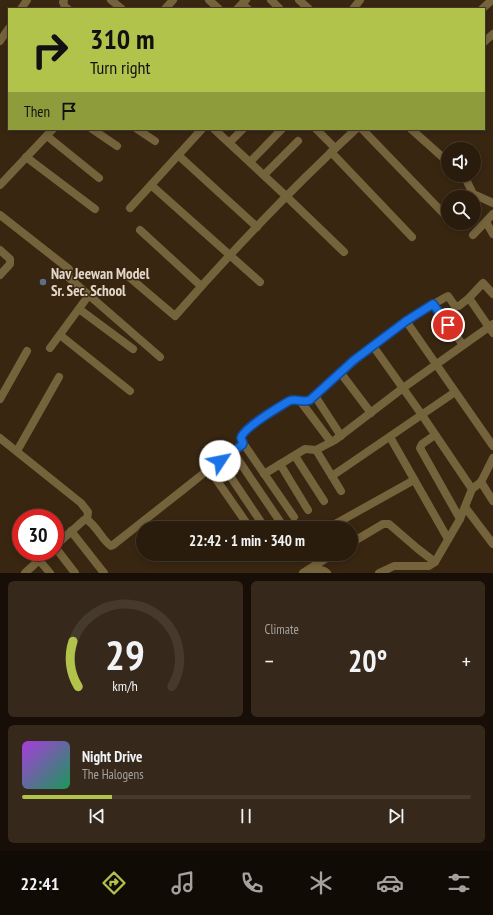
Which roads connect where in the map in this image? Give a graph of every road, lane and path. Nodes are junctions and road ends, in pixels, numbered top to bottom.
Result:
1 (111, 0) edge
2 (173, 0) edge
3 (209, 0) edge
4 (271, 0) edge
5 (299, 0) edge
6 (360, 0) edge
7 (492, 0) edge
8 (121, 8) edge
9 (166, 8) edge
10 (218, 8) edge
11 (279, 8) edge
12 (308, 8) edge
13 (354, 8) edge
14 (483, 8) edge
15 (8, 29) edge
16 (493, 34) edge
17 (0, 41) edge
18 (485, 41) edge
19 (52, 130) edge
20 (93, 130) edge
21 (138, 130) edge
22 (201, 130) edge
23 (215, 130) edge
24 (242, 130) edge
25 (281, 130) edge
26 (317, 130) edge
27 (355, 130) edge
28 (363, 130) edge
29 (413, 130) edge
30 (47, 136) junction
31 (154, 141) dead end
32 (298, 141) dead end
33 (230, 143) junction
34 (117, 146) dead end
35 (333, 150) junction
36 (178, 155) junction
37 (441, 156) edge
38 (26, 158) junction
39 (250, 162) junction
40 (264, 175) junction
41 (99, 178) dead end
42 (467, 182) edge
43 (0, 185) edge
44 (151, 185) junction
45 (286, 196) junction
46 (493, 203) edge
47 (130, 208) dead end
48 (95, 209) dead end
49 (441, 211) edge
50 (493, 214) edge
51 (0, 215) edge
52 (486, 222) junction
53 (257, 227) junction
54 (140, 230) dead end
55 (493, 234) edge
56 (472, 235) dead end
57 (412, 237) dead end
58 (0, 250) edge
59 (344, 252) dead end
60 (230, 255) junction
61 (0, 275) edge
62 (129, 277) dead end
63 (260, 282) dead end
64 (201, 286) junction
65 (493, 294) edge
66 (89, 295) junction
67 (469, 298) junction
68 (433, 304) junction
69 (79, 309) junction
70 (406, 321) junction
71 (492, 328) edge
72 (60, 335) junction
73 (463, 345) junction
74 (373, 346) junction
75 (50, 348) dead end
76 (133, 349) dead end
77 (27, 351) dead end
78 (160, 357) dead end
79 (436, 363) junction
80 (340, 372) junction
81 (59, 377) dead end
82 (402, 388) junction
83 (130, 391) dead end
84 (455, 392) junction
85 (315, 396) junction
86 (0, 399) edge
87 (301, 402) junction
88 (371, 413) junction
89 (422, 415) junction
90 (435, 435) junction
91 (341, 436) junction
92 (390, 437) junction
93 (0, 438) edge
94 (331, 442) junction
95 (243, 443) junction
96 (493, 446) edge
97 (316, 450) junction
98 (17, 451) junction
99 (233, 452) junction
100 (295, 456) junction
101 (220, 461) junction
102 (280, 464) junction
103 (492, 465) edge
104 (208, 469) junction
105 (264, 474) junction
106 (332, 476) junction
107 (414, 480) junction
108 (481, 482) junction
109 (472, 490) junction
110 (341, 491) dead end
111 (324, 501) dead end
112 (493, 501) edge
113 (465, 507) junction
114 (308, 510) dead end
115 (294, 517) dead end
116 (460, 519) junction
117 (88, 520) junction
118 (245, 521) edge
119 (260, 521) edge
120 (280, 521) edge
121 (341, 521) edge
122 (71, 531) junction
123 (64, 538) edge
124 (358, 539) edge
125 (448, 539) junction
126 (493, 544) edge
127 (64, 558) edge
128 (38, 561) edge
129 (40, 561) edge
130 (322, 561) edge
131 (435, 562) junction
132 (101, 572) edge
133 (25, 573) edge
134 (50, 573) edge
135 (75, 573) edge
136 (304, 573) edge
137 (327, 573) edge
138 (379, 573) edge

1 - 8 street
2 - 9 street
3 - 10 street
4 - 11 street
5 - 12 street
6 - 13 street
7 - 14 street
15 - 17 street
16 - 18 street
19 - 30 street
20 - 34 street
21 - 31 street
22 - 36 street
23 - 33 street
24 - 33 street
25 - 39 street
26 - 35 street
27 - 35 street
28 - 49 street
29 - 37 street
30 - 38 street
30 - 41 street
32 - 40 street
33 - 39 street
35 - 45 street
35 - 57 street
36 - 44 street
36 - 53 street
38 - 43 street
38 - 48 street
39 - 40 street
40 - 45 street
42 - 46 street
44 - 47 street
44 - 60 street
45 - 53 street
45 - 59 street
50 - 52 street
51 - 66 street
52 - 55 street
52 - 56 street
53 - 60 street
54 - 64 street
58 - 61 street
60 - 63 street
60 - 64 street
62 - 64 street
65 - 67 street
66 - 69 street
66 - 78 street
67 - 68 street
67 - 71 street
68 - 70 street
68 - 73 street
69 - 72 street
69 - 76 street
70 - 74 street
70 - 79 street
71 - 73 street
72 - 75 street
72 - 83 street
73 - 79 street
74 - 80 street
74 - 82 street
77 - 86 street
79 - 82 street
79 - 84 street
80 - 85 street
80 - 88 street
81 - 98 street
82 - 88 street
82 - 89 street
84 - 89 street
84 - 96 street
85 - 87 street
85 - 91 street
87 - 94 street
87 - 95 street
88 - 91 street
89 - 90 street
89 - 92 street
90 - 109 street
90 - 116 street
91 - 94 street
92 - 106 street
92 - 107 street
93 - 98 street
94 - 97 street
95 - 99 street
95 - 105 street
97 - 100 street
97 - 106 street
98 - 117 street
99 - 101 street
99 - 120 street
100 - 102 street
100 - 111 street
101 - 104 street
101 - 119 street
102 - 105 street
102 - 114 street
103 - 108 street
104 - 117 street
104 - 118 street
105 - 115 street
106 - 110 street
107 - 121 street
107 - 125 street
108 - 109 street
108 - 112 street
109 - 113 street
113 - 116 street
113 - 126 street
116 - 125 street
117 - 122 street
122 - 123 street
122 - 132 street
124 - 131 street
125 - 131 street
127 - 135 street
128 - 133 street
129 - 134 street
130 - 136 street
131 - 138 street
136 - 137 street

